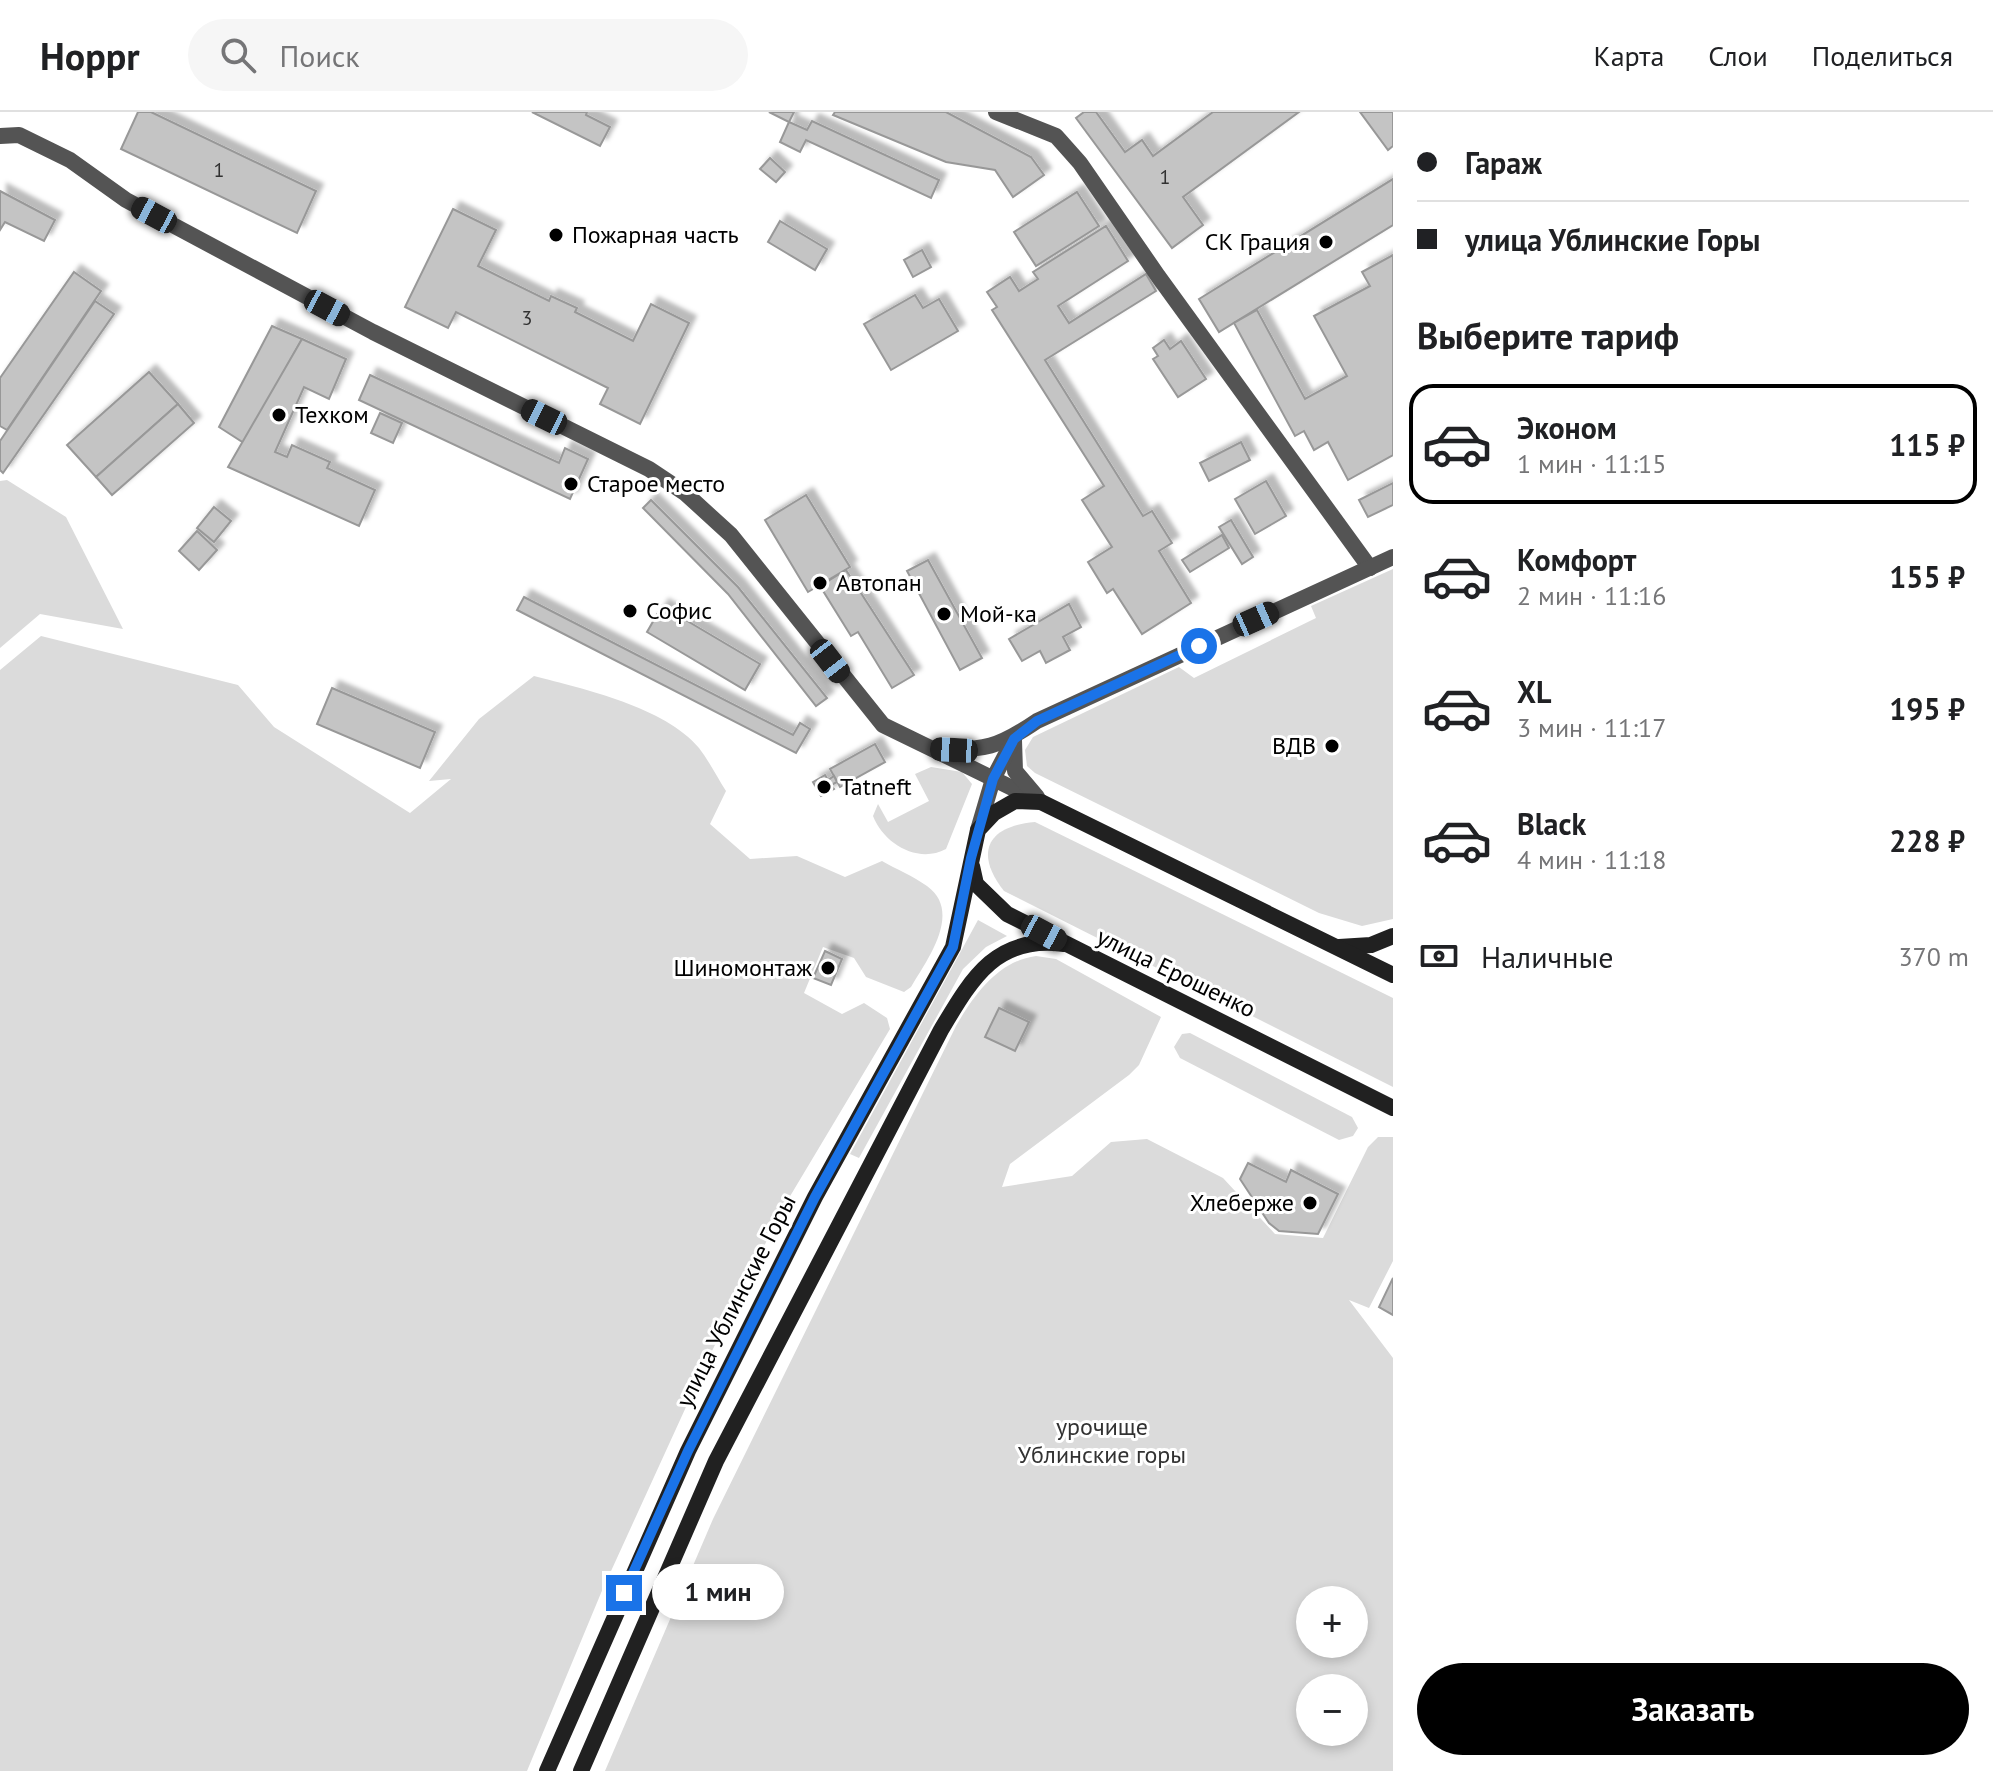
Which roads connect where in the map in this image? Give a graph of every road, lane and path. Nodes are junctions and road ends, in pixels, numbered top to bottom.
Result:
1 (996, 112) edge
2 (0, 136) edge
3 (1393, 557) edge
4 (1370, 568) junction
5 (1014, 739) junction
6 (928, 749) junction
7 (993, 779) junction
8 (1041, 802) junction
9 (978, 830) junction
10 (971, 858) junction
11 (1393, 936) edge
12 (1064, 944) junction
13 (1337, 947) junction
14 (1393, 975) edge
15 (1393, 1108) edge
16 (547, 1771) edge
17 (581, 1771) edge

1 - 4 street
2 - 6 street
3 - 4 street
4 - 5 street
5 - 6 street
5 - 7 street
5 - 8 street
6 - 7 street
7 - 8 street
7 - 9 street
8 - 9 main road
8 - 13 main road
9 - 10 main road
10 - 12 main road, улица Ерошенко
10 - 16 main road, улица Ублинские Горы
11 - 13 main road
12 - 15 main road, улица Ерошенко
12 - 17 main road
13 - 14 main road

